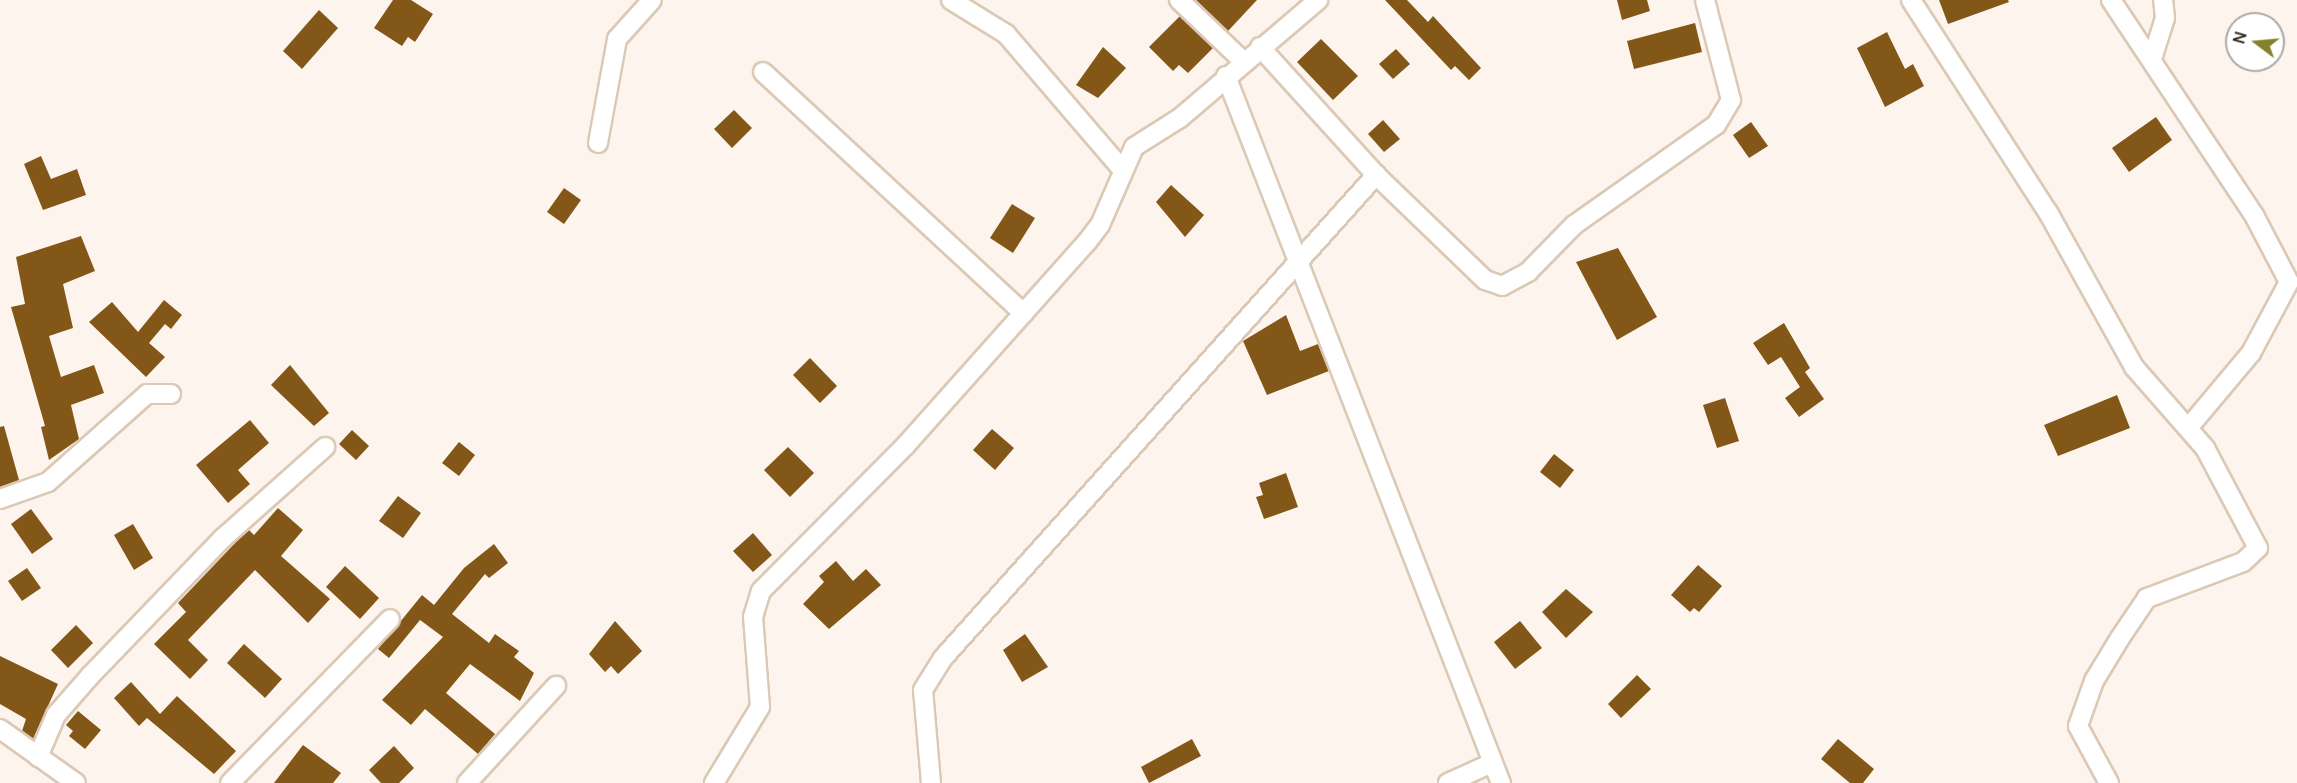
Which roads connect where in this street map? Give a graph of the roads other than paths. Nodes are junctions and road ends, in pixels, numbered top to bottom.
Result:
1 (652, 0) edge
2 (951, 0) edge
3 (1179, 0) edge
4 (1318, 0) edge
5 (1705, 0) edge
6 (1911, 0) edge
7 (2111, 0) edge
8 (2163, 0) edge
9 (1260, 47) junction
10 (2152, 59) junction
11 (1243, 61) junction
12 (763, 72) dead end
13 (1226, 76) junction
14 (598, 143) dead end
15 (1121, 168) junction
16 (1376, 175) junction
17 (1298, 263) junction
18 (2293, 277) edge
19 (1023, 313) junction
20 (171, 394) dead end
21 (2189, 427) junction
22 (325, 447) dead end
23 (0, 499) edge
24 (390, 619) dead end
25 (556, 686) dead end
26 (0, 729) edge
27 (38, 757) junction
28 (1492, 763) junction
29 (76, 783) edge
30 (230, 783) edge
31 (467, 783) edge
32 (714, 783) edge
33 (931, 783) edge
34 (1448, 783) edge
35 (1501, 783) edge
36 (2109, 783) edge

1 - 14 street
2 - 15 street
3 - 11 street
4 - 9 street
5 - 16 street
6 - 21 street
7 - 10 street
8 - 10 street
9 - 11 street
9 - 16 street
10 - 18 street
11 - 13 street
12 - 19 street
13 - 15 street
13 - 17 street
15 - 19 street
16 - 17 street
17 - 28 street
17 - 33 street
18 - 21 street
19 - 32 street
20 - 23 street
21 - 36 street
22 - 27 street
24 - 30 street
25 - 31 street
26 - 27 street
27 - 29 street
28 - 34 street
28 - 35 street

